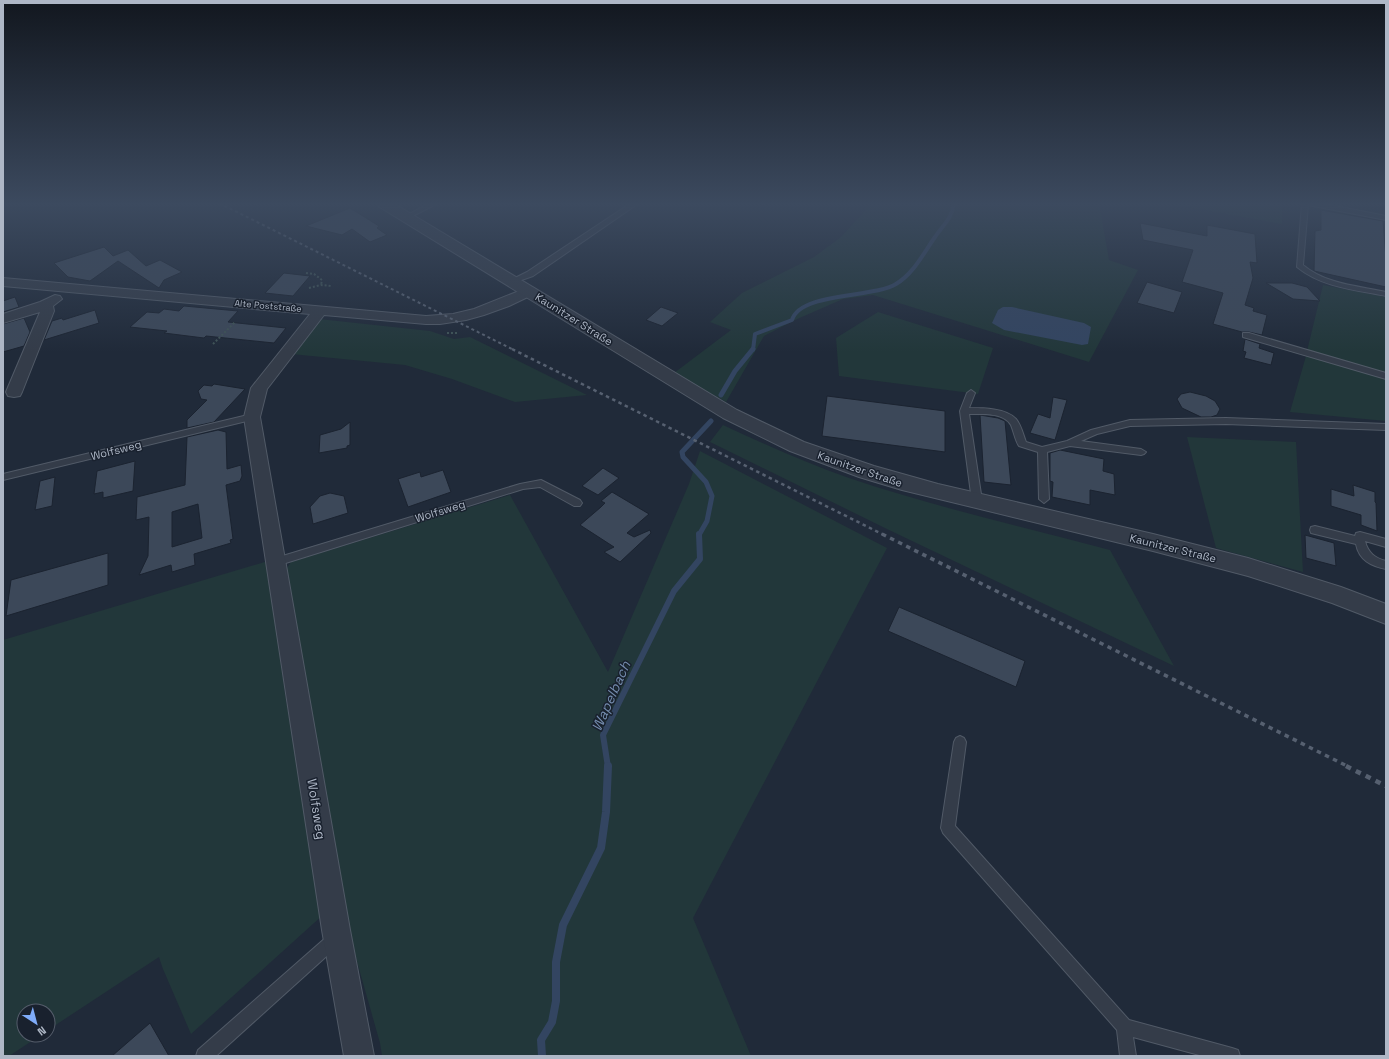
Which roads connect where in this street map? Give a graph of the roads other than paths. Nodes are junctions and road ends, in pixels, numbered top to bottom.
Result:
1 (466, 252) edge
2 (562, 252) edge
3 (1300, 252) edge
4 (3, 282) edge
5 (521, 286) junction
6 (73, 288) junction
7 (1386, 294) edge
8 (45, 305) junction
9 (320, 311) junction
10 (3, 319) edge
11 (1246, 335) dead end
12 (1386, 376) edge
13 (14, 392) dead end
14 (971, 393) dead end
15 (964, 411) junction
16 (252, 417) junction
17 (1386, 427) edge
18 (1070, 443) junction
19 (1042, 450) junction
20 (1141, 452) dead end
21 (3, 477) edge
22 (1044, 498) dead end
23 (977, 501) junction
24 (577, 504) dead end
25 (1315, 530) dead end
26 (1360, 541) junction
27 (1386, 543) edge
28 (276, 562) junction
29 (1386, 565) edge
30 (1386, 614) edge
31 (960, 742) dead end
32 (338, 937) junction
33 (1124, 1026) junction
34 (204, 1056) edge
35 (359, 1056) edge
36 (1128, 1056) edge
37 (1232, 1056) edge

1 - 5 street, Kaunitzer Straße
2 - 5 lane
3 - 7 lane
4 - 6 street, Alte Poststraße
5 - 9 street, Alte Poststraße
5 - 23 street, Kaunitzer Straße
6 - 8 street
6 - 9 street, Alte Poststraße
8 - 10 street
8 - 13 street
9 - 16 street, Wolfsweg
11 - 12 lane
14 - 15 lane
15 - 19 lane
15 - 23 lane
16 - 21 lane, Wolfsweg
16 - 28 street, Wolfsweg
17 - 18 lane
18 - 19 lane
18 - 20 lane
19 - 22 lane
23 - 30 street, Kaunitzer Straße
24 - 28 lane, Wolfsweg
25 - 26 lane
26 - 27 lane
26 - 29 lane
28 - 32 street, Wolfsweg
31 - 33 lane
32 - 34 lane
32 - 35 street, Wolfsweg
33 - 36 lane
33 - 37 lane

